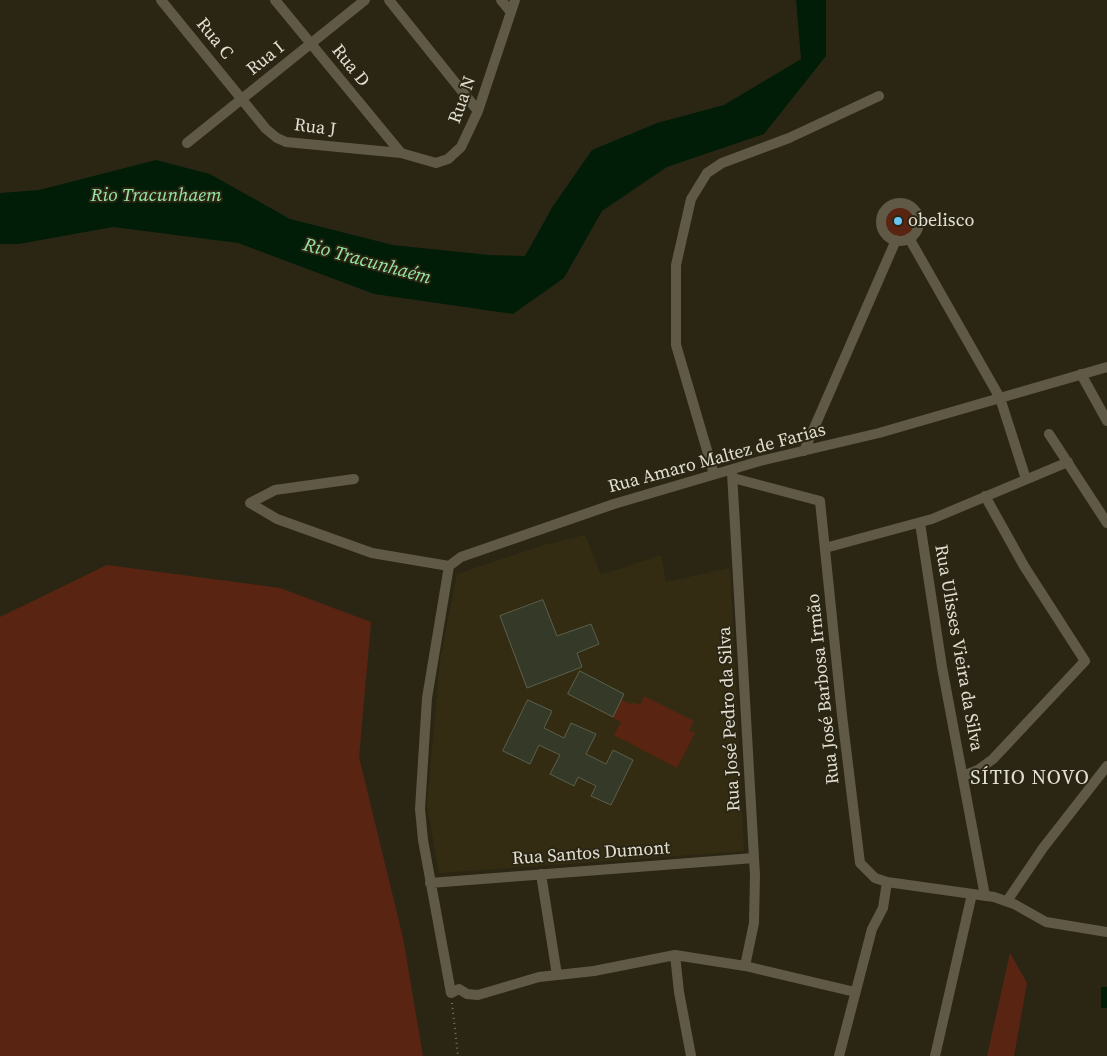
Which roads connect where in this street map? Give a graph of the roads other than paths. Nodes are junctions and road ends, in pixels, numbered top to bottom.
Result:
1 (161, 0) edge
2 (275, 0) edge
3 (364, 0) edge
4 (389, 0) edge
5 (500, 0) edge
6 (515, 0) edge
7 (510, 11) junction
8 (311, 44) junction
9 (879, 96) dead end
10 (242, 99) junction
11 (478, 111) junction
12 (188, 143) dead end
13 (401, 153) junction
14 (908, 238) junction
15 (896, 240) junction
16 (1107, 366) edge
17 (1081, 374) junction
18 (1000, 398) junction
19 (1107, 420) edge
20 (1050, 434) dead end
21 (804, 451) junction
22 (1068, 462) junction
23 (714, 474) junction
24 (732, 474) junction
25 (354, 479) dead end
26 (1026, 479) junction
27 (985, 496) junction
28 (920, 523) junction
29 (1107, 523) edge
30 (826, 548) junction
31 (449, 566) junction
32 (1107, 766) edge
33 (963, 776) junction
34 (754, 858) junction
35 (541, 874) junction
36 (888, 882) junction
37 (430, 883) junction
38 (972, 894) junction
39 (990, 897) junction
40 (1007, 901) junction
41 (1107, 932) edge
42 (675, 956) junction
43 (745, 966) junction
44 (557, 975) junction
45 (855, 992) junction
46 (691, 1056) edge
47 (839, 1056) edge
48 (935, 1056) edge

1 - 10 street, Rua C
2 - 8 street, Rua D
3 - 8 street, Rua I
4 - 11 street
5 - 7 street
6 - 7 street, Rua N
7 - 11 street, Rua N
8 - 10 street, Rua I
8 - 13 street, Rua D
9 - 23 street
10 - 12 street, Rua I
10 - 13 street, Rua J
11 - 13 street, Rua N
14 - 15 street
14 - 15 street
14 - 18 street
15 - 21 street
16 - 17 street, Rua Amaro Maltez de Farias
17 - 18 street, Rua Amaro Maltez de Farias
17 - 19 street
18 - 21 street, Rua Amaro Maltez de Farias
18 - 26 street
20 - 22 street
21 - 24 street, Rua Amaro Maltez de Farias
22 - 26 street
22 - 29 street
23 - 24 street, Rua Amaro Maltez de Farias
23 - 31 street, Rua Amaro Maltez de Farias
24 - 30 street, Rua José Barbosa Irmão
24 - 34 street, Rua José Pedro da Silva
25 - 31 street
26 - 27 street
27 - 28 street
27 - 33 street
28 - 30 street
28 - 33 street, Rua Ulisses Vieira da Silva
30 - 36 street, Rua José Barbosa Irmão
31 - 37 street
32 - 40 street
33 - 39 street, Rua Ulisses Vieira da Silva
34 - 35 street, Rua Santos Dumont
34 - 43 street, Rua José Pedro da Silva
35 - 37 street, Rua Santos Dumont
35 - 44 street
36 - 38 street
36 - 45 street
37 - 44 street
38 - 39 street
38 - 48 street
39 - 40 street
40 - 41 street
42 - 43 street
42 - 44 street
42 - 46 street
43 - 45 street
45 - 47 street

